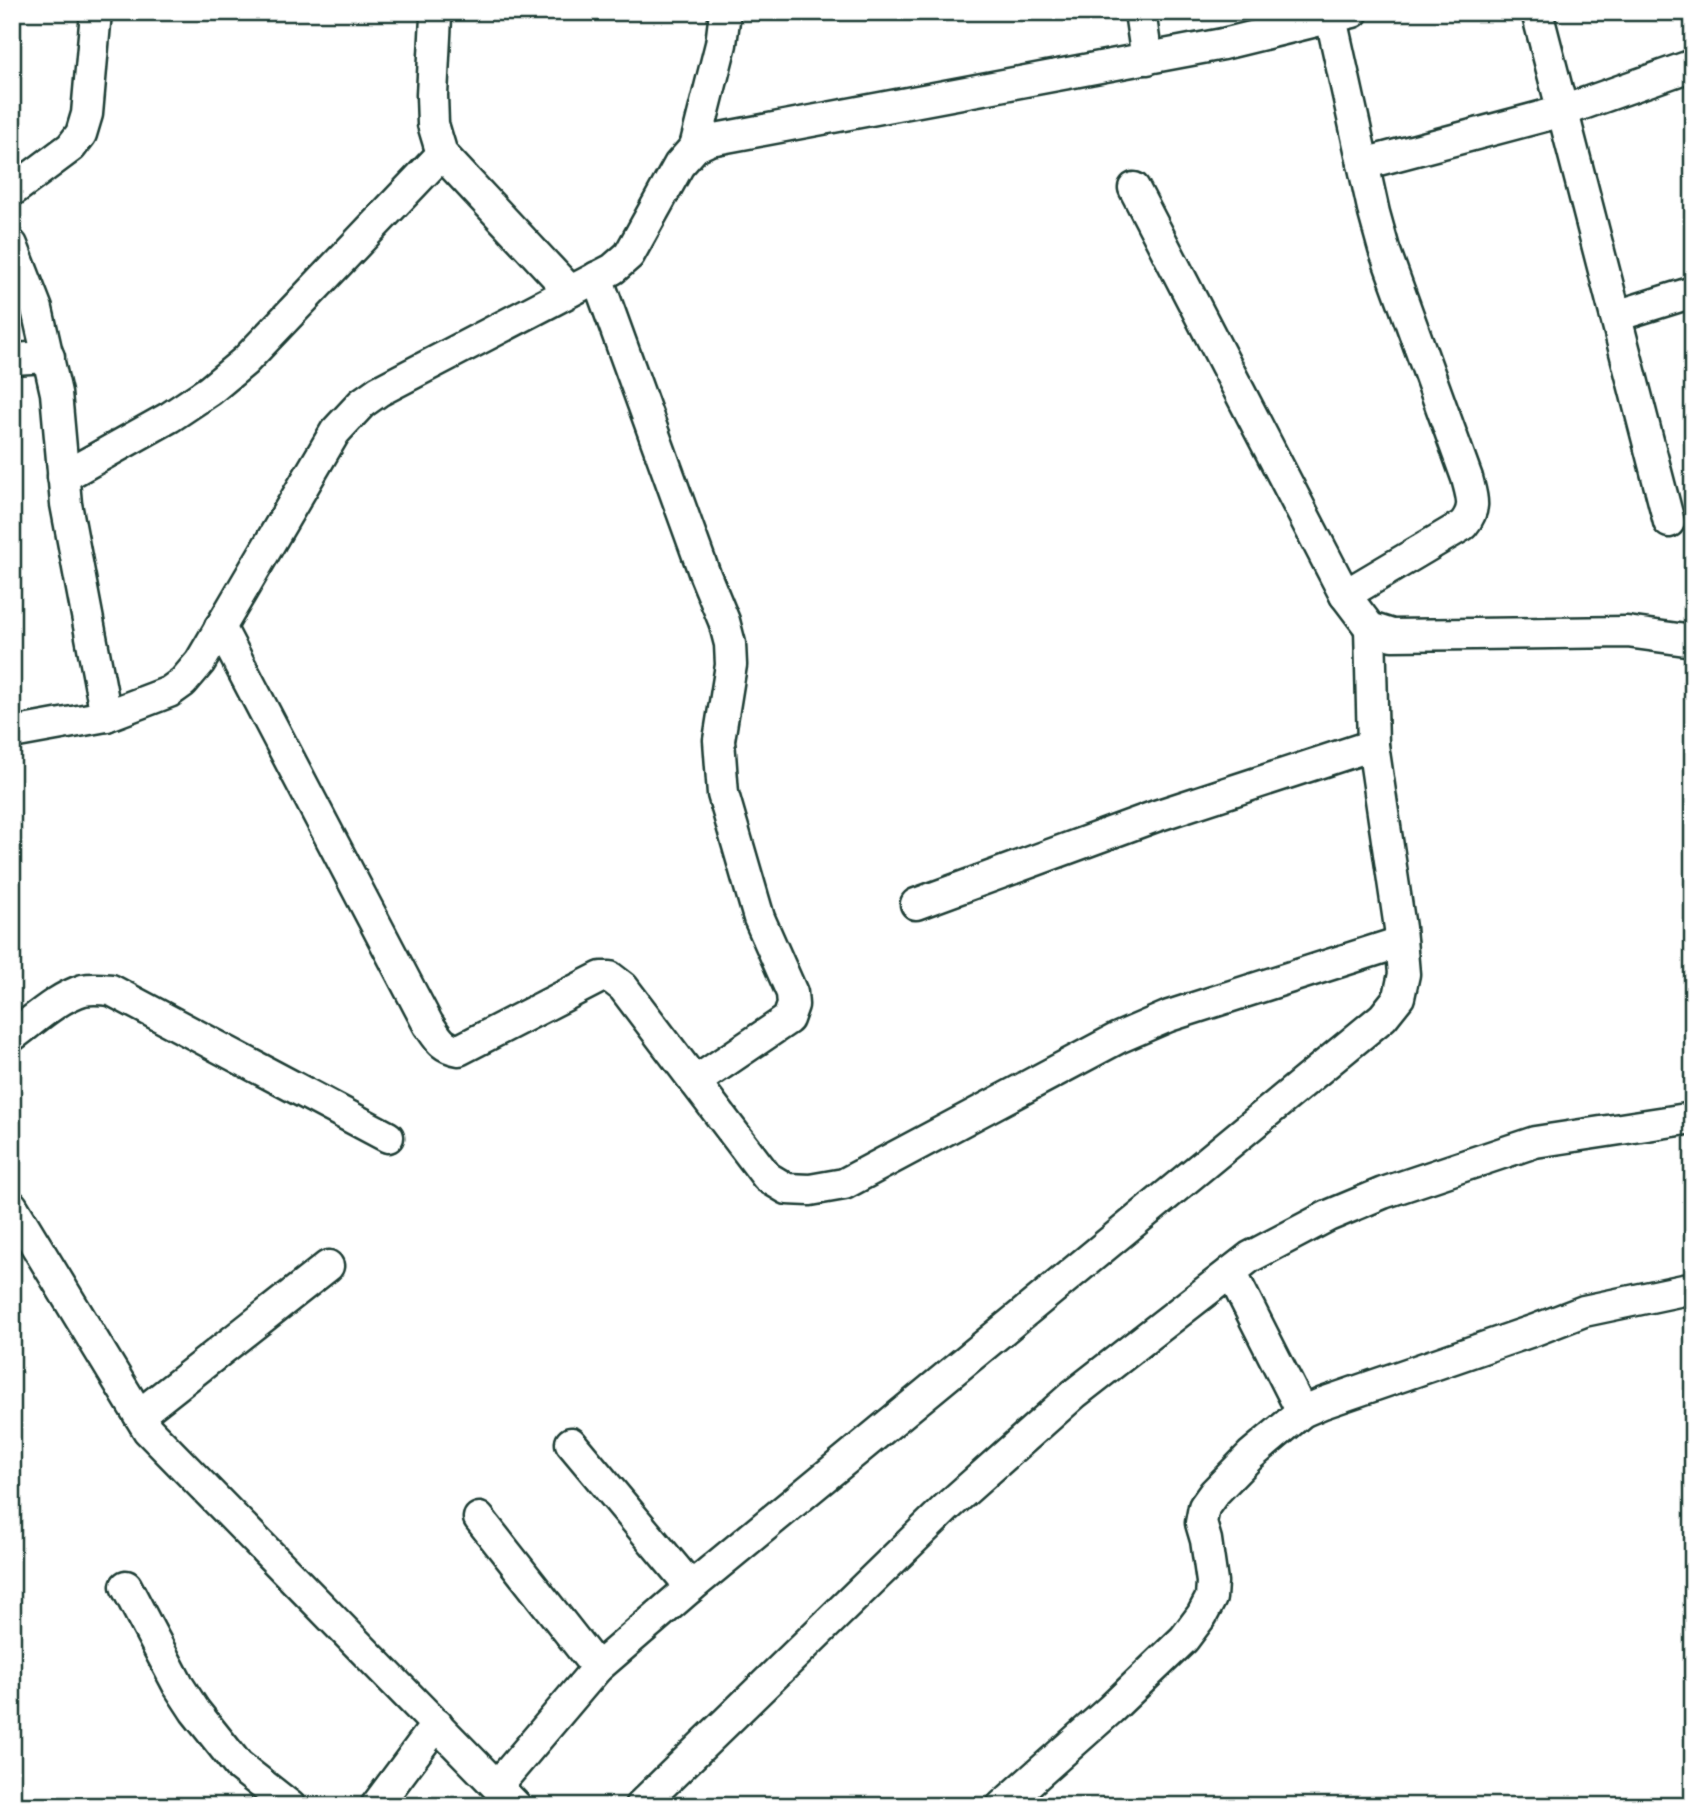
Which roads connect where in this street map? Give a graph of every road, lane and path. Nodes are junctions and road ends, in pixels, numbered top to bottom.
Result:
1 (96, 12) edge
2 (434, 12) edge
3 (725, 12) edge
4 (1140, 12) edge
5 (1537, 12) edge
6 (1342, 15) edge
7 (1147, 59) junction
8 (1693, 65) edge
9 (1563, 111) junction
10 (695, 147) junction
11 (442, 154) junction
12 (1363, 163) junction
13 (1133, 188) dead end
14 (12, 191) edge
15 (12, 245) edge
16 (597, 277) junction
17 (570, 291) junction
18 (1693, 292) edge
19 (1616, 316) junction
20 (49, 357) junction
21 (12, 359) edge
22 (63, 477) junction
23 (1670, 522) dead end
24 (1345, 595) junction
25 (220, 626) junction
26 (1370, 628) junction
27 (1693, 641) edge
28 (106, 716) junction
29 (12, 733) edge
30 (1373, 745) junction
31 (916, 904) dead end
32 (1401, 942) junction
33 (12, 1036) edge
34 (695, 1082) junction
35 (1693, 1118) edge
36 (388, 1137) dead end
37 (12, 1206) edge
38 (328, 1265) dead end
39 (1231, 1272) junction
40 (1693, 1288) edge
41 (1302, 1412) junction
42 (139, 1415) junction
43 (571, 1443) dead end
44 (479, 1518) dead end
45 (126, 1586) dead end
46 (691, 1587) junction
47 (597, 1668) junction
48 (437, 1724) junction
49 (507, 1796) edge
50 (1019, 1801) edge
51 (290, 1806) edge
52 (376, 1806) edge
53 (640, 1806) edge

1 - 14 street
2 - 11 street
3 - 10 street
4 - 7 street
5 - 9 street
6 - 7 street
6 - 12 street
7 - 10 street
8 - 9 street
9 - 12 street
9 - 19 street
10 - 16 street
11 - 17 street
11 - 22 street
12 - 24 street
13 - 24 street
15 - 20 street
16 - 17 street
16 - 34 street
17 - 25 street
18 - 19 street
19 - 23 street
20 - 21 street
20 - 22 street
22 - 28 street
24 - 26 street
25 - 28 street
25 - 34 street
26 - 27 street
26 - 30 street
28 - 29 street
30 - 31 street
30 - 32 street
32 - 34 street
32 - 46 street
33 - 36 street
35 - 39 street
37 - 42 street
38 - 42 street
39 - 41 street
39 - 53 street
40 - 41 street
41 - 50 street
42 - 48 street
43 - 46 street
44 - 47 street
45 - 51 street
46 - 47 street
47 - 49 street
48 - 49 street
48 - 52 street

